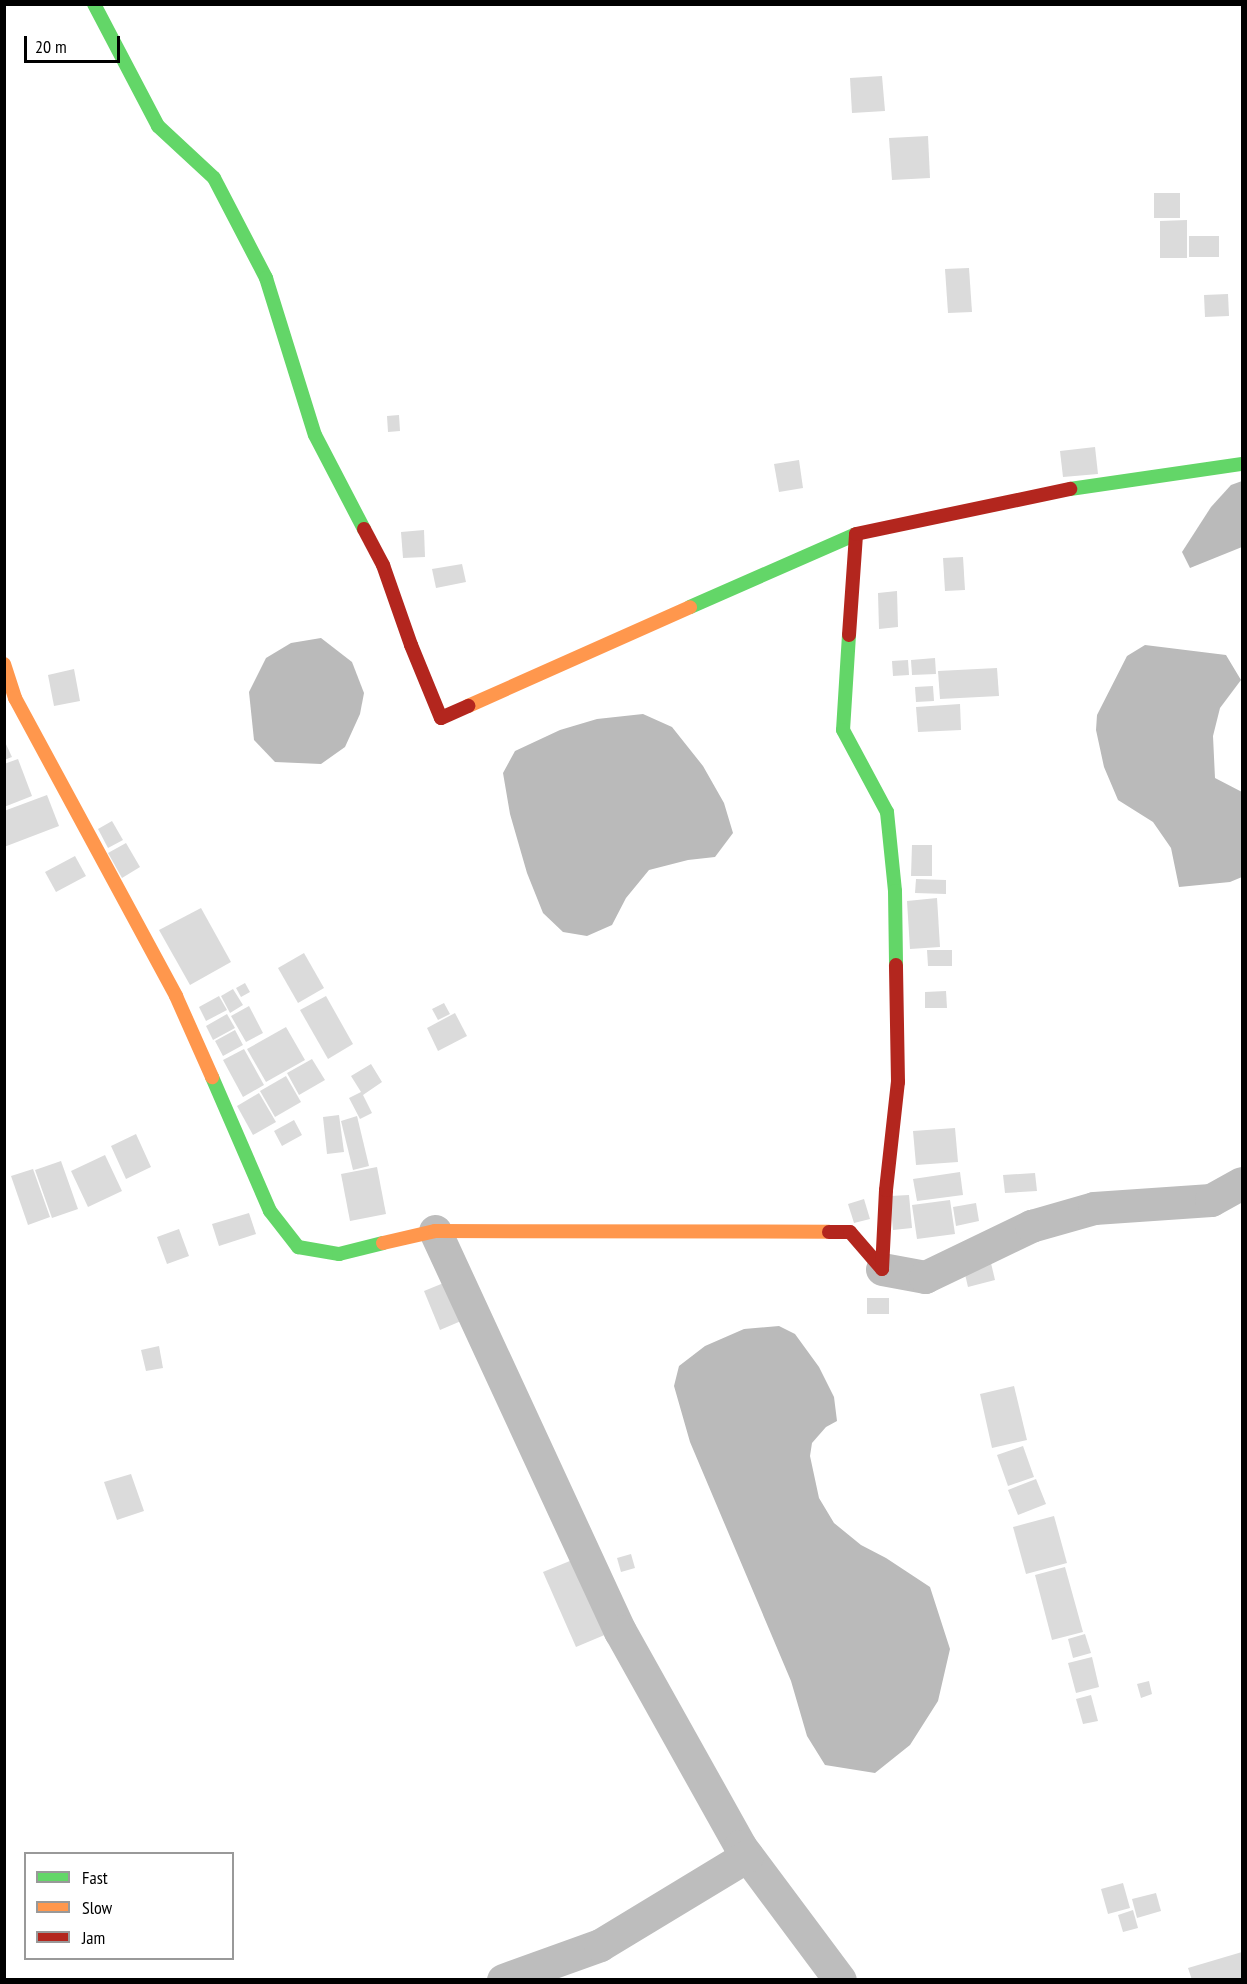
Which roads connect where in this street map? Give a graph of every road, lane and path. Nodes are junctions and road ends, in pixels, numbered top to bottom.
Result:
1 (94, 4) edge
2 (1242, 464) edge
3 (856, 534) junction
4 (4, 664) edge
5 (1242, 1183) edge
6 (435, 1231) junction
7 (882, 1269) junction
8 (747, 1856) junction
9 (503, 1980) edge
10 (840, 1980) edge

1 - 3 street
2 - 3 street
3 - 7 street
4 - 6 street
5 - 7 street
6 - 7 street
6 - 8 street
8 - 9 street
8 - 10 street

